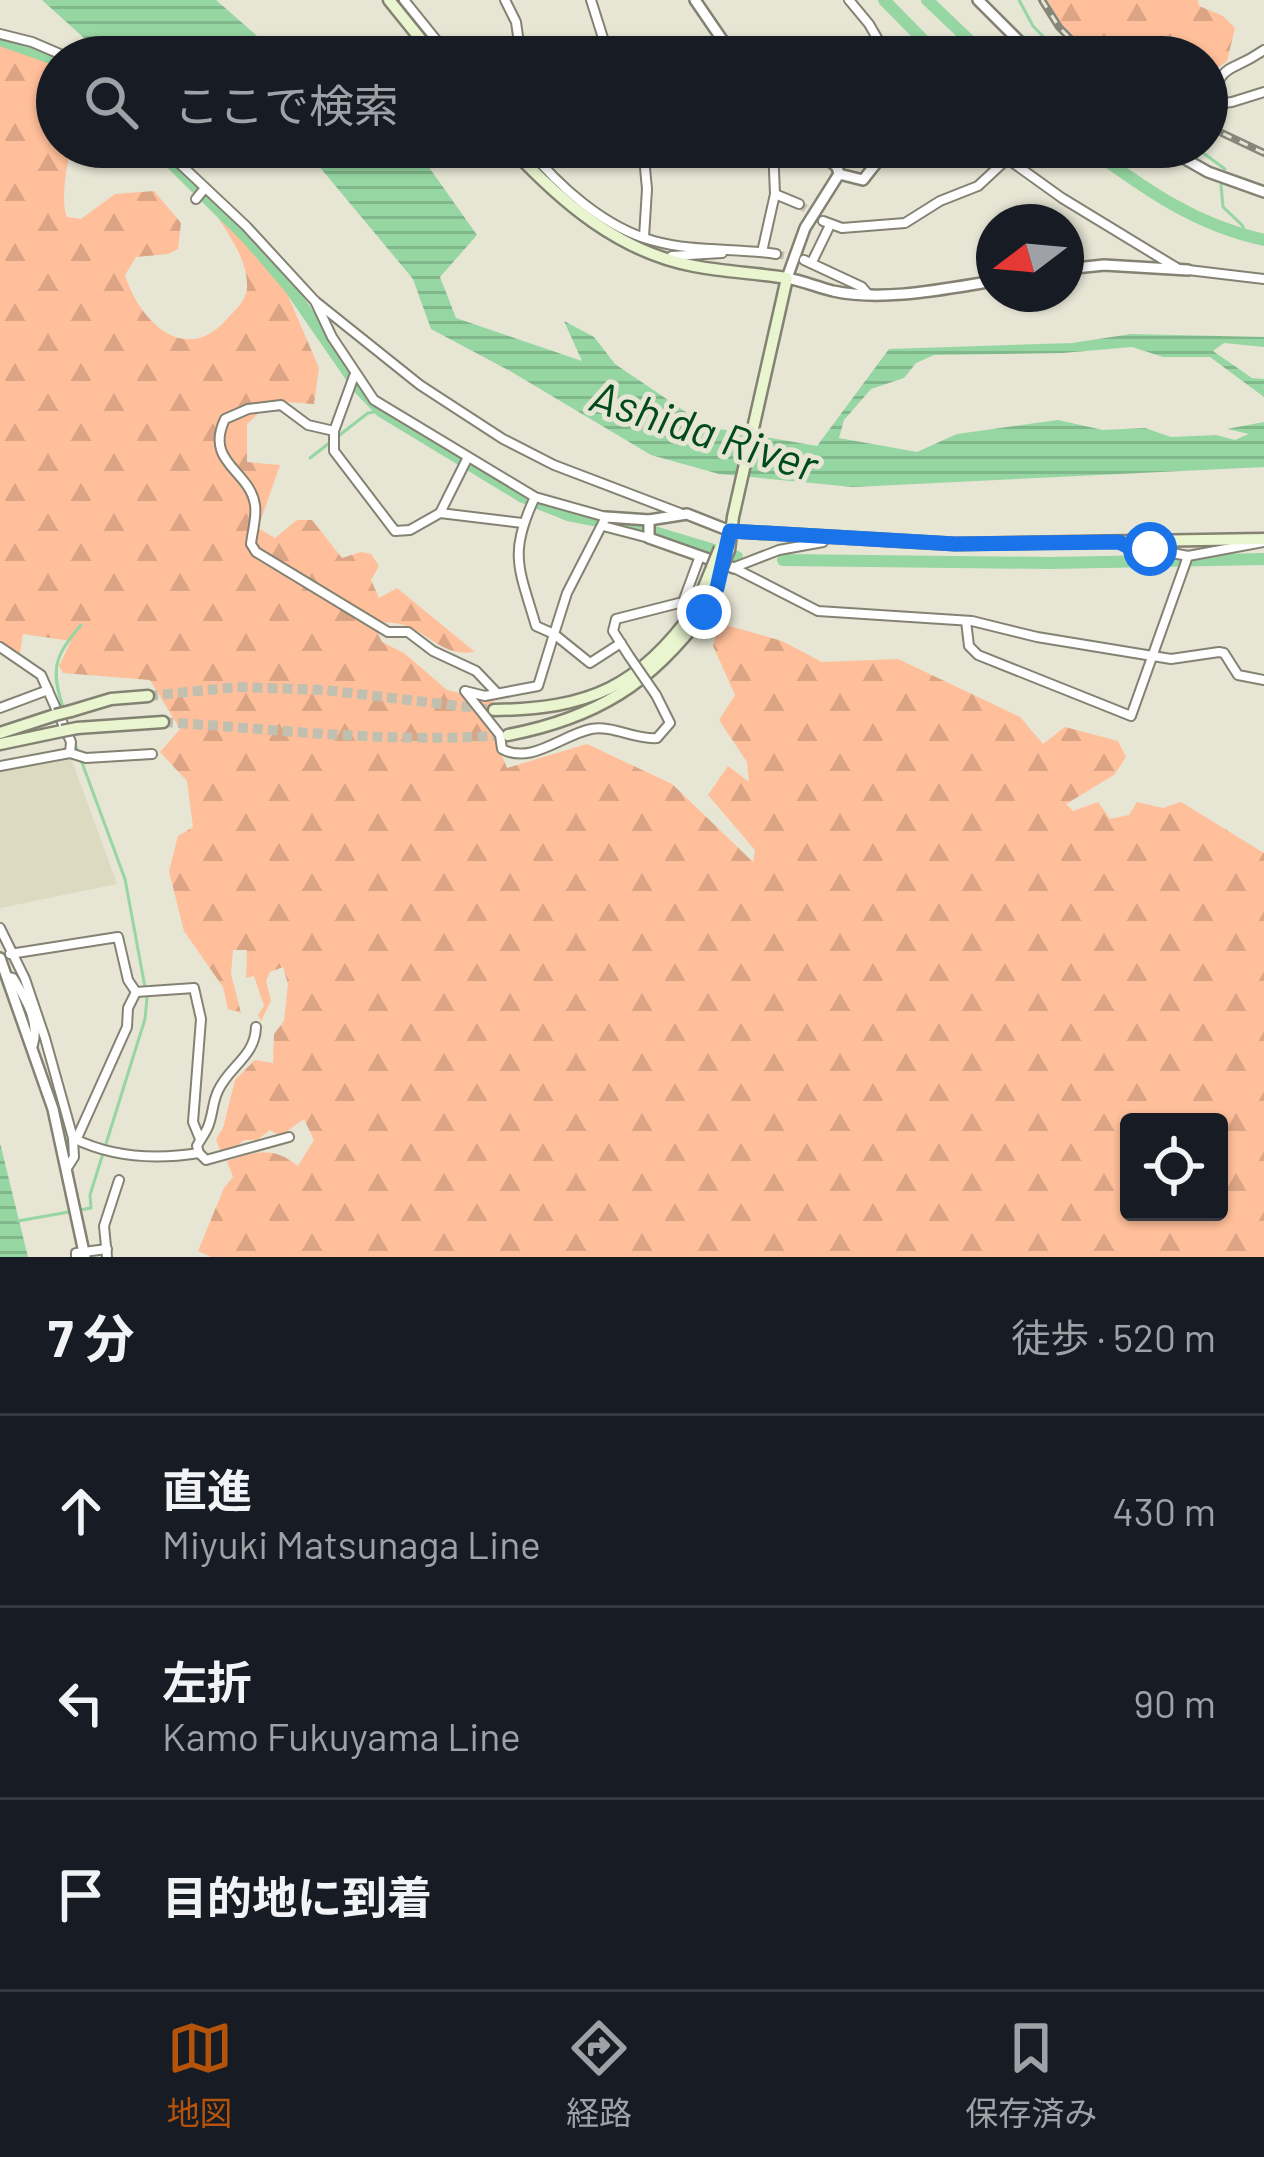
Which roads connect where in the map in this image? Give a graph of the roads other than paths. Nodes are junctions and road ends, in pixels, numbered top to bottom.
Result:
1 (389, 0) edge
2 (404, 0) edge
3 (506, 0) edge
4 (591, 0) edge
5 (695, 0) edge
6 (849, 0) edge
7 (978, 0) edge
8 (0, 34) edge
9 (418, 36) edge
10 (433, 36) edge
11 (518, 36) edge
12 (602, 36) edge
13 (720, 36) edge
14 (876, 36) edge
15 (1014, 36) edge
16 (36, 46) edge
17 (1264, 50) edge
18 (1228, 66) edge
19 (1264, 92) edge
20 (1228, 103) edge
21 (185, 168) edge
22 (530, 168) edge
23 (539, 168) edge
24 (546, 168) edge
25 (645, 168) edge
26 (774, 168) edge
27 (837, 168) edge
28 (872, 168) edge
29 (999, 168) edge
30 (1023, 168) edge
31 (1201, 168) edge
32 (839, 174) junction
33 (205, 188) junction
34 (553, 192) junction
35 (1264, 192) edge
36 (775, 194) junction
37 (196, 199) dead end
38 (800, 205) tunnel mouth
39 (644, 237) junction
40 (729, 250) junction
41 (762, 252) junction
42 (776, 254) tunnel mouth
43 (658, 256) junction
44 (1084, 267) edge
45 (1183, 269) junction
46 (787, 278) junction
47 (1264, 279) edge
48 (976, 284) edge
49 (867, 293) junction
50 (315, 301) junction
51 (355, 375) junction
52 (334, 436) junction
53 (467, 459) junction
54 (534, 500) junction
55 (440, 513) junction
56 (681, 514) junction
57 (649, 520) junction
58 (605, 521) junction
59 (522, 523) junction
60 (730, 531) junction
61 (827, 536) junction
62 (649, 538) junction
63 (1264, 541) edge
64 (1119, 542) junction
65 (701, 554) junction
66 (1187, 560) junction
67 (734, 568) junction
68 (699, 611) junction
69 (966, 620) junction
70 (554, 634) junction
71 (621, 644) junction
72 (0, 647) edge
73 (1151, 655) junction
74 (1264, 680) edge
75 (48, 691) junction
76 (496, 692) junction
77 (148, 696) tunnel mouth
78 (0, 708) edge
79 (494, 710) tunnel mouth
80 (163, 722) tunnel mouth
81 (0, 733) edge
82 (508, 735) tunnel mouth
83 (0, 744) edge
84 (70, 754) junction
85 (152, 754) dead end
86 (0, 766) edge
87 (0, 928) edge
88 (5, 956) edge
89 (8, 977) junction
90 (139, 992) junction
91 (32, 1007) junction
92 (256, 1027) dead end
93 (33, 1045) junction
94 (289, 1137) dead end
95 (75, 1138) junction
96 (200, 1138) junction
97 (199, 1153) junction
98 (68, 1168) junction
99 (119, 1180) dead end
100 (107, 1253) edge
101 (82, 1256) edge

1 - 9 main road
2 - 10 street
3 - 11 street
4 - 12 street
5 - 13 street
6 - 14 street
7 - 15 street
8 - 16 street
17 - 18 street
19 - 20 street
21 - 33 street
22 - 34 main road
23 - 34 street
24 - 39 street
25 - 39 street
26 - 36 street
27 - 32 street
28 - 32 street
29 - 49 street
30 - 45 street
31 - 35 street
32 - 46 street
33 - 37 street
33 - 50 street
34 - 43 main road
36 - 38 street
36 - 41 street
39 - 40 street
40 - 41 street
40 - 43 street
41 - 42 street
43 - 46 main road
44 - 45 street
45 - 47 street
46 - 49 street
46 - 60 main road
48 - 49 street
50 - 51 street
50 - 56 street
51 - 52 street
51 - 53 street
52 - 55 street
52 - 76 street
53 - 54 street
53 - 55 street
54 - 58 street
54 - 59 street
55 - 59 street
56 - 57 street
56 - 60 street
57 - 58 street
57 - 62 street
58 - 62 street
58 - 70 street
59 - 70 street
60 - 61 main road
60 - 68 main road, bridge
61 - 64 main road
61 - 67 street
62 - 65 street
63 - 64 main road
63 - 66 street
64 - 66 street
65 - 67 street
65 - 71 street
66 - 73 street
67 - 69 street
68 - 79 main road
68 - 82 main road
69 - 73 street
69 - 73 street
70 - 71 street
70 - 76 street
71 - 76 street, bridge
72 - 75 street
73 - 74 street
75 - 78 street
75 - 84 street
77 - 81 main road, bridge
80 - 83 main road, bridge
84 - 85 street
84 - 86 street
87 - 88 street
88 - 89 street
88 - 90 street
88 - 91 street
89 - 91 street
89 - 93 street
90 - 95 street
90 - 96 street
91 - 93 street
91 - 95 street
92 - 96 street
93 - 98 street
94 - 97 street
95 - 97 street
95 - 98 street
96 - 97 street
98 - 101 street
99 - 100 street
100 - 101 street

